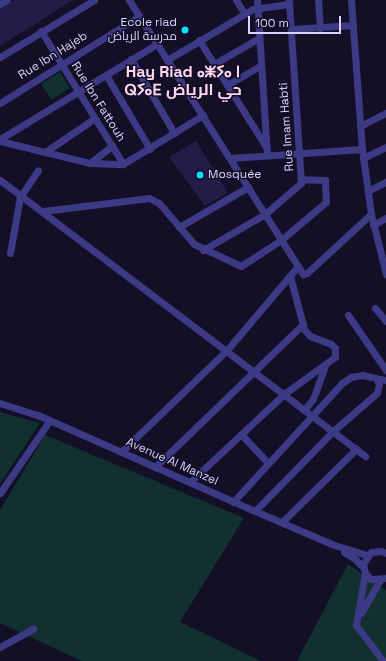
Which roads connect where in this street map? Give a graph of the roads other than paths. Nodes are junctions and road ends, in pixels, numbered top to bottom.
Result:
1 (7, 0) edge
2 (94, 0) edge
3 (129, 0) edge
4 (236, 0) edge
5 (318, 0) edge
6 (351, 0) edge
7 (289, 2) edge
8 (0, 4) edge
9 (257, 4) edge
10 (244, 13) junction
11 (139, 16) junction
12 (353, 25) junction
13 (320, 28) junction
14 (291, 29) junction
15 (41, 31) junction
16 (259, 38) junction
17 (199, 40) junction
18 (157, 44) junction
19 (0, 57) edge
20 (131, 59) junction
21 (167, 60) junction
22 (62, 64) junction
23 (214, 64) junction
24 (261, 65) junction
25 (106, 75) junction
26 (227, 85) junction
27 (79, 91) junction
28 (0, 103) edge
29 (386, 113) edge
30 (203, 115) junction
31 (95, 118) junction
32 (360, 126) junction
33 (174, 133) junction
34 (0, 140) edge
35 (112, 146) junction
36 (386, 147) edge
37 (150, 149) junction
38 (362, 149) junction
39 (45, 152) junction
40 (267, 152) junction
41 (300, 154) junction
42 (230, 158) junction
43 (363, 158) junction
44 (90, 163) junction
45 (124, 164) junction
46 (38, 170) dead end
47 (302, 179) junction
48 (0, 180) edge
49 (386, 182) edge
50 (248, 187) junction
51 (368, 192) junction
52 (21, 194) junction
53 (43, 211) junction
54 (265, 214) junction
55 (371, 214) junction
56 (386, 218) edge
57 (373, 225) junction
58 (179, 227) junction
59 (281, 240) junction
60 (204, 250) junction
61 (10, 253) dead end
62 (298, 266) junction
63 (386, 274) edge
64 (290, 276) junction
65 (375, 308) dead end
66 (348, 315) dead end
67 (386, 321) edge
68 (303, 324) junction
69 (227, 350) junction
70 (325, 366) junction
71 (386, 370) edge
72 (254, 371) junction
73 (377, 380) junction
74 (386, 380) edge
75 (284, 394) junction
76 (0, 403) edge
77 (304, 410) junction
78 (312, 416) junction
79 (50, 420) junction
80 (333, 431) junction
81 (241, 434) junction
82 (356, 449) junction
83 (121, 452) junction
84 (365, 456) dead end
85 (268, 463) junction
86 (155, 467) junction
87 (190, 482) junction
88 (0, 493) edge
89 (233, 502) junction
90 (255, 511) junction
91 (283, 522) junction
92 (334, 545) junction
93 (386, 553) edge
94 (367, 555) junction
95 (364, 570) junction
96 (383, 580) edge
97 (356, 625) junction
98 (33, 628) dead end
99 (0, 647) edge
100 (383, 661) edge

1 - 8 street
2 - 15 street
3 - 11 street
4 - 10 street
5 - 13 street
6 - 12 street
7 - 9 street
7 - 14 street, Rue Imam Habti
9 - 10 street
9 - 16 street
10 - 17 street
11 - 18 street
11 - 22 street, Rue Ibn Hajeb
12 - 13 street
12 - 32 street
13 - 14 street
14 - 41 street, Rue Imam Habti
15 - 19 street
15 - 22 street, Rue Ibn Fattouh
16 - 23 street
16 - 24 street
17 - 21 street
17 - 23 street
18 - 20 street
18 - 21 street
20 - 25 street
20 - 33 street
21 - 30 street
22 - 27 street, Rue Ibn Fattouh
22 - 28 street, Rue Ibn Hajeb
23 - 26 street
24 - 26 street
24 - 40 street
25 - 27 street
25 - 37 street
26 - 40 street
27 - 31 street, Rue Ibn Fattouh
27 - 34 street
29 - 32 street
30 - 33 street
30 - 42 street
31 - 35 street, Rue Ibn Fattouh
31 - 39 street
32 - 38 street
33 - 37 street
34 - 39 street
35 - 44 street
35 - 45 street, Rue Ibn Fattouh
36 - 43 street
37 - 45 street
38 - 41 street
38 - 43 street
39 - 44 street
40 - 41 street
40 - 42 street
41 - 47 street, Rue Imam Habti
42 - 50 street
43 - 51 street
44 - 45 street
46 - 52 street
47 - 54 street, Rue Imam Habti
47 - 59 street
48 - 52 street
49 - 51 street
50 - 54 street
50 - 58 street
51 - 55 street
52 - 53 street
52 - 61 street
53 - 58 street
53 - 69 street
54 - 59 street
54 - 60 street, Rue Imam Habti
55 - 57 street
55 - 62 street
56 - 57 street
57 - 63 street
58 - 60 street
59 - 60 street
59 - 62 street
62 - 64 street
64 - 68 street
64 - 69 street
65 - 67 street
66 - 71 street
68 - 70 street
68 - 72 street
69 - 72 street
69 - 83 street
70 - 75 street
70 - 77 street
72 - 75 street
72 - 86 street
73 - 74 street
73 - 78 street
73 - 80 street
75 - 77 street
75 - 81 street
76 - 79 street, Avenue Al Manzel
77 - 78 street
78 - 80 street
78 - 85 street
79 - 83 street, Avenue Al Manzel
79 - 88 street
80 - 82 street
80 - 90 street
81 - 85 street
81 - 87 street
82 - 84 street
82 - 91 street
83 - 86 street, Avenue Al Manzel
85 - 89 street
86 - 87 street, Avenue Al Manzel
87 - 89 street, Avenue Al Manzel
89 - 90 street, Avenue Al Manzel
90 - 91 street, Avenue Al Manzel
91 - 92 street, Avenue Al Manzel
92 - 94 street, Avenue Al Manzel
92 - 95 street, Avenue Al Manzel
93 - 94 street
94 - 95 street
95 - 96 street, Avenue Al Manzel
95 - 97 street
96 - 97 street
97 - 100 street
98 - 99 street

